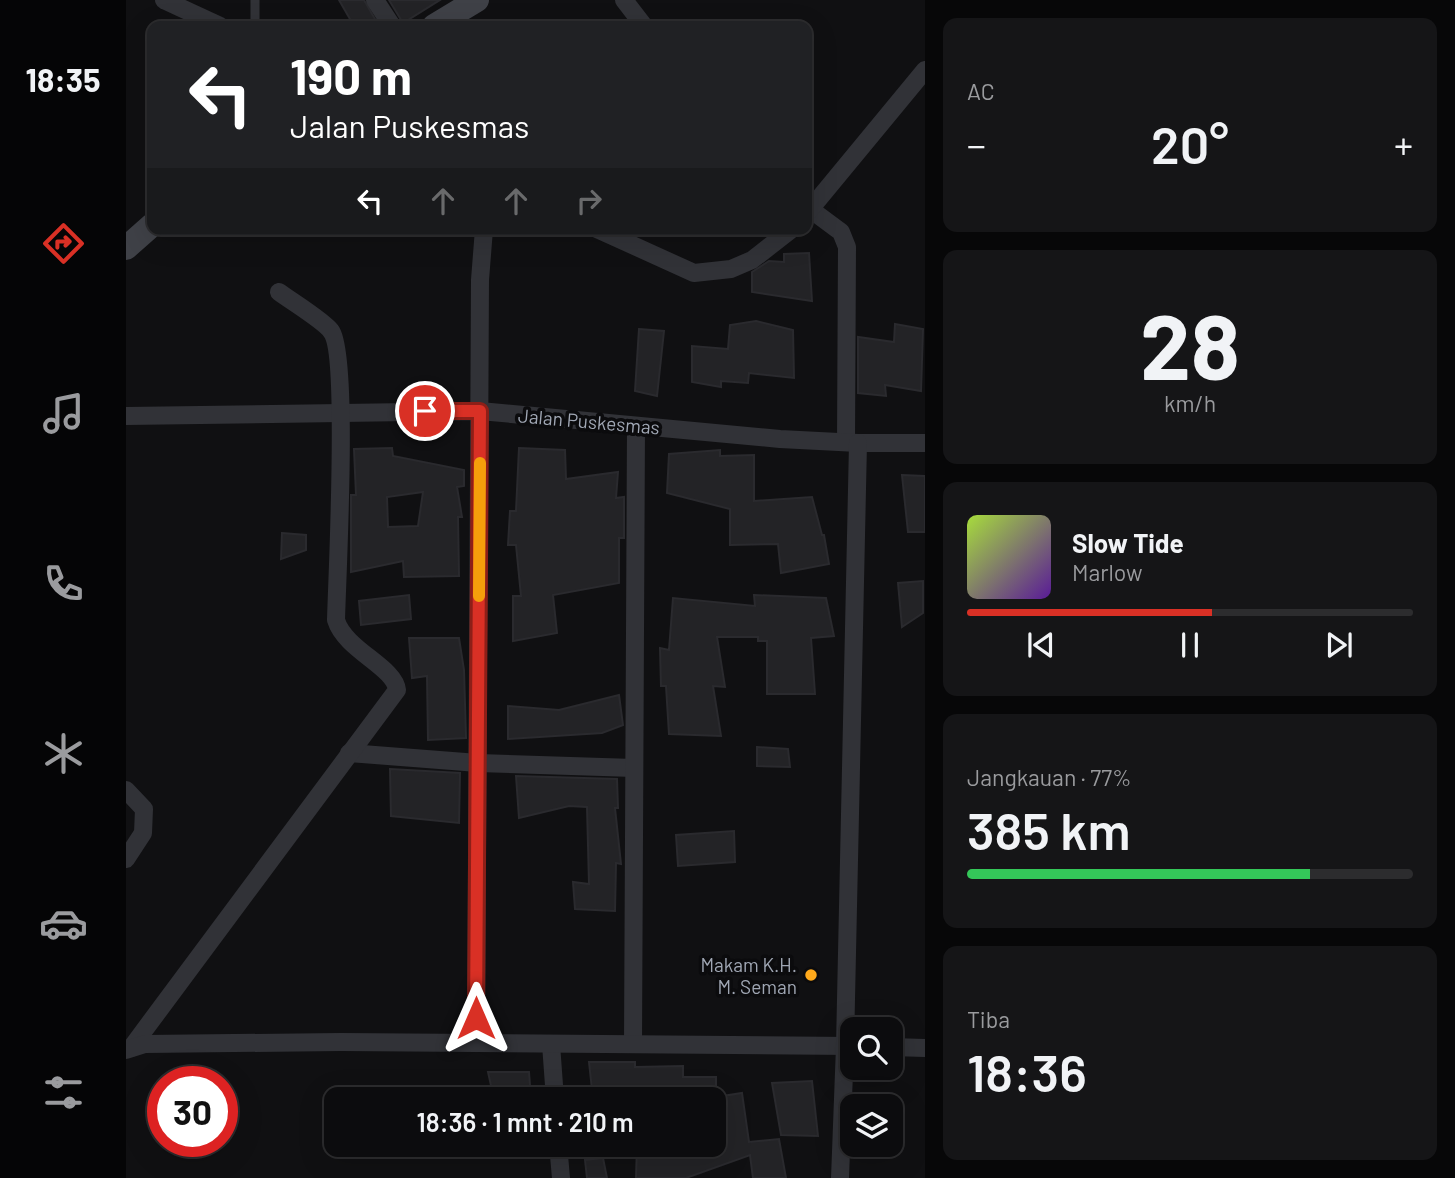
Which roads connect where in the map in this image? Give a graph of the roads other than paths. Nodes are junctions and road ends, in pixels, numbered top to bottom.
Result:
1 (164, 0) edge
2 (256, 0) edge
3 (375, 0) edge
4 (477, 0) edge
5 (624, 0) edge
6 (209, 21) edge
7 (255, 21) edge
8 (389, 21) edge
9 (442, 21) edge
10 (640, 21) edge
11 (925, 70) edge
12 (812, 206) edge
13 (812, 214) edge
14 (147, 229) edge
15 (484, 235) edge
16 (610, 235) edge
17 (784, 235) edge
18 (126, 248) edge
19 (279, 292) dead end
20 (480, 411) junction
21 (341, 412) junction
22 (126, 416) edge
23 (636, 426) junction
24 (852, 443) junction
25 (925, 443) edge
26 (349, 753) junction
27 (478, 763) junction
28 (634, 768) junction
29 (126, 790) edge
30 (126, 859) edge
31 (849, 1017) edge
32 (476, 1043) junction
33 (551, 1044) junction
34 (634, 1044) junction
35 (840, 1046) edge
36 (903, 1047) edge
37 (925, 1048) edge
38 (128, 1049) edge
39 (847, 1080) edge
40 (554, 1087) edge
41 (559, 1157) edge
42 (561, 1178) edge
43 (840, 1178) edge

1 - 6 street
2 - 7 lane
3 - 8 street
4 - 9 street
5 - 10 street
11 - 12 street
13 - 24 street
14 - 18 street
15 - 20 street
16 - 17 street
19 - 21 street
20 - 21 street, Jalan Puskesmas
20 - 23 street, Jalan Puskesmas
20 - 27 street
21 - 22 street, Jalan Puskesmas
21 - 26 street
23 - 24 street, Jalan Puskesmas
23 - 28 street
24 - 25 street, Jalan Puskesmas
24 - 31 street
26 - 27 street
26 - 38 street
27 - 28 street
27 - 32 street
28 - 34 street
29 - 30 street
32 - 33 street
32 - 38 street
33 - 34 street
33 - 40 street
34 - 35 street
36 - 37 street
39 - 43 street
41 - 42 street

